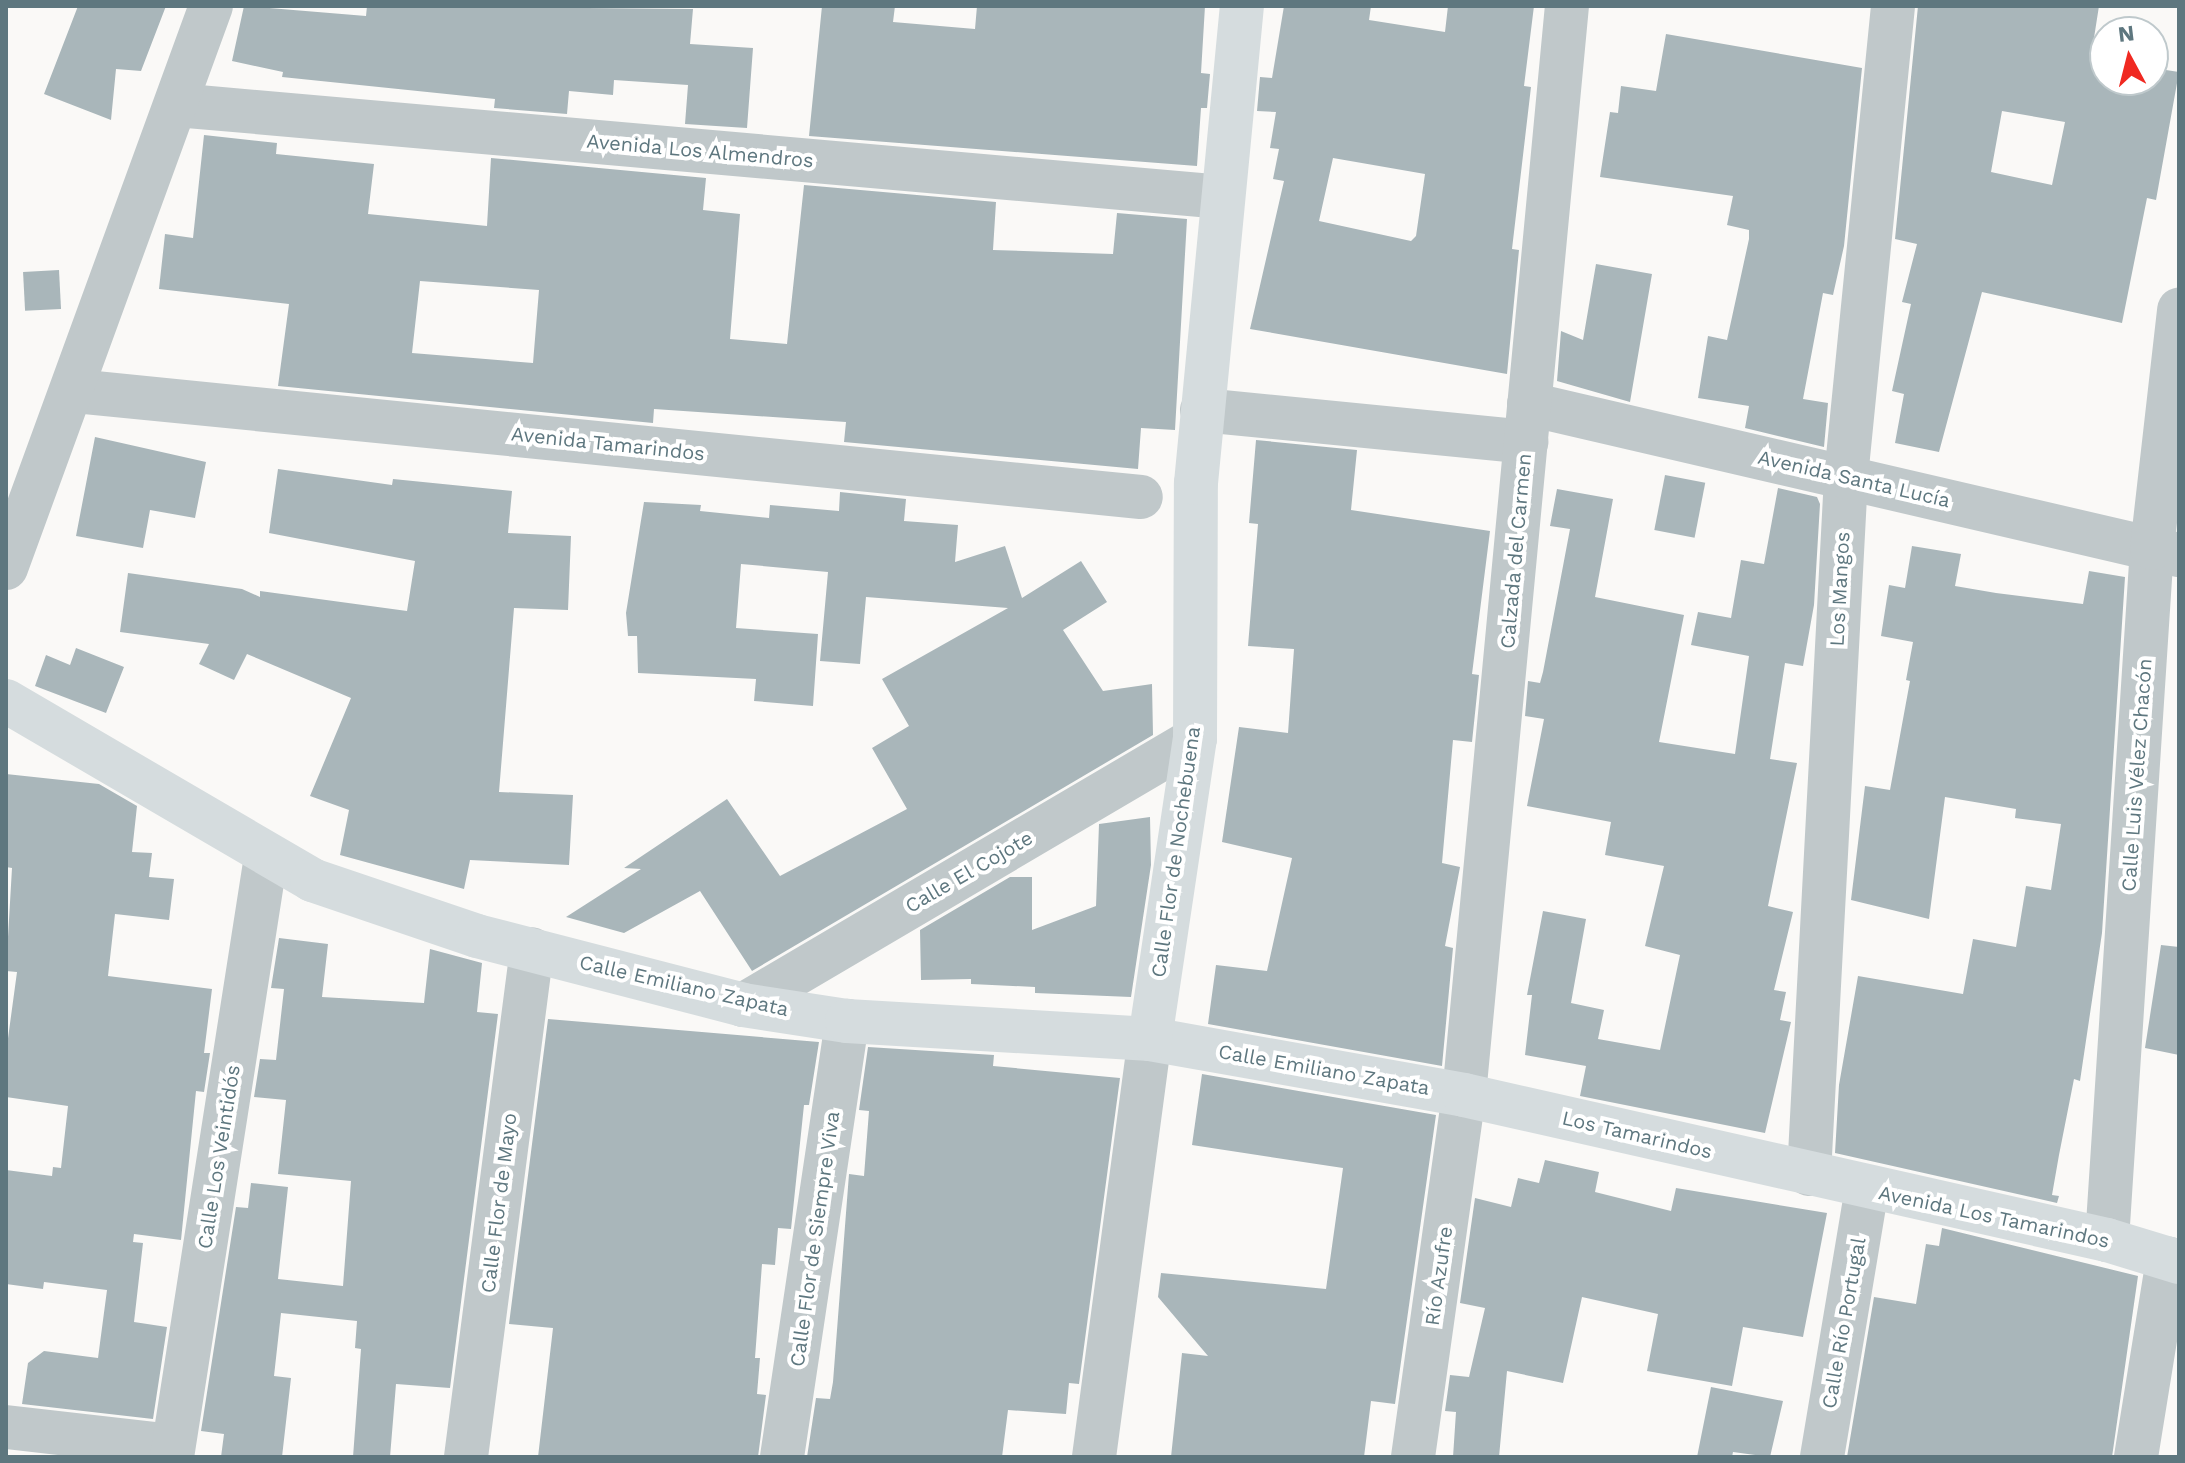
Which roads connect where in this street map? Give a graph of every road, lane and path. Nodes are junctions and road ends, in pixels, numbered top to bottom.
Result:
1 (211, 6) edge
2 (1242, 6) edge
3 (1567, 6) edge
4 (1893, 6) edge
5 (176, 105) junction
6 (1223, 197) junction
7 (2179, 310) edge
8 (75, 391) junction
9 (1202, 410) junction
10 (1528, 423) junction
11 (1846, 477) junction
12 (1141, 497) dead end
13 (2165, 551) edge
14 (6, 568) edge
15 (6, 701) edge
16 (1195, 739) junction
17 (266, 857) junction
18 (532, 949) junction
19 (743, 1005) junction
20 (847, 1021) junction
21 (1150, 1039) junction
22 (1464, 1095) junction
23 (1809, 1174) junction
24 (1867, 1189) junction
25 (2107, 1240) junction
26 (2173, 1261) edge
27 (6, 1427) edge
28 (172, 1452) edge
29 (466, 1457) edge
30 (782, 1457) edge
31 (1094, 1457) edge
32 (1413, 1457) edge
33 (1822, 1457) edge
34 (2136, 1457) edge

1 - 5 street
2 - 6 street, Calle Flor de Nochebuena
3 - 10 street, Calzada del Carmen
4 - 11 street, Los Mangos
5 - 6 street, Avenida Los Almendros
5 - 8 street
6 - 9 street, Calle Flor de Nochebuena
7 - 13 street, Calle Luis Vélez Chacón
8 - 12 street, Avenida Tamarindos
8 - 14 street
9 - 10 street, Avenida Santa Lucía
9 - 16 street, Calle Flor de Nochebuena
10 - 11 street, Avenida Santa Lucía
10 - 22 street, Calzada del Carmen
11 - 13 street, Avenida Santa Lucía
11 - 23 street, Los Mangos
13 - 25 street, Calle Luis Vélez Chacón
15 - 17 street, Calle Emiliano Zapata
16 - 19 street, Calle El Cojote
16 - 21 street, Calle Flor de Nochebuena
17 - 18 street, Calle Emiliano Zapata
17 - 28 street, Calle Los Veintidós
18 - 19 street, Calle Emiliano Zapata
18 - 29 street, Calle Flor de Mayo
19 - 20 street, Calle Emiliano Zapata
20 - 21 street, Calle Emiliano Zapata
20 - 30 street, Calle Flor de Siempre Viva
21 - 22 street, Calle Emiliano Zapata
21 - 31 street, Calle Flor de Nochebuena
22 - 23 street, Los Tamarindos
22 - 32 street, Río Azufre
23 - 24 street, Avenida Los Tamarindos
24 - 25 street, Avenida Los Tamarindos
24 - 33 street, Calle Río Portugal
25 - 26 street, Avenida Los Tamarindos
26 - 34 street
27 - 28 street

